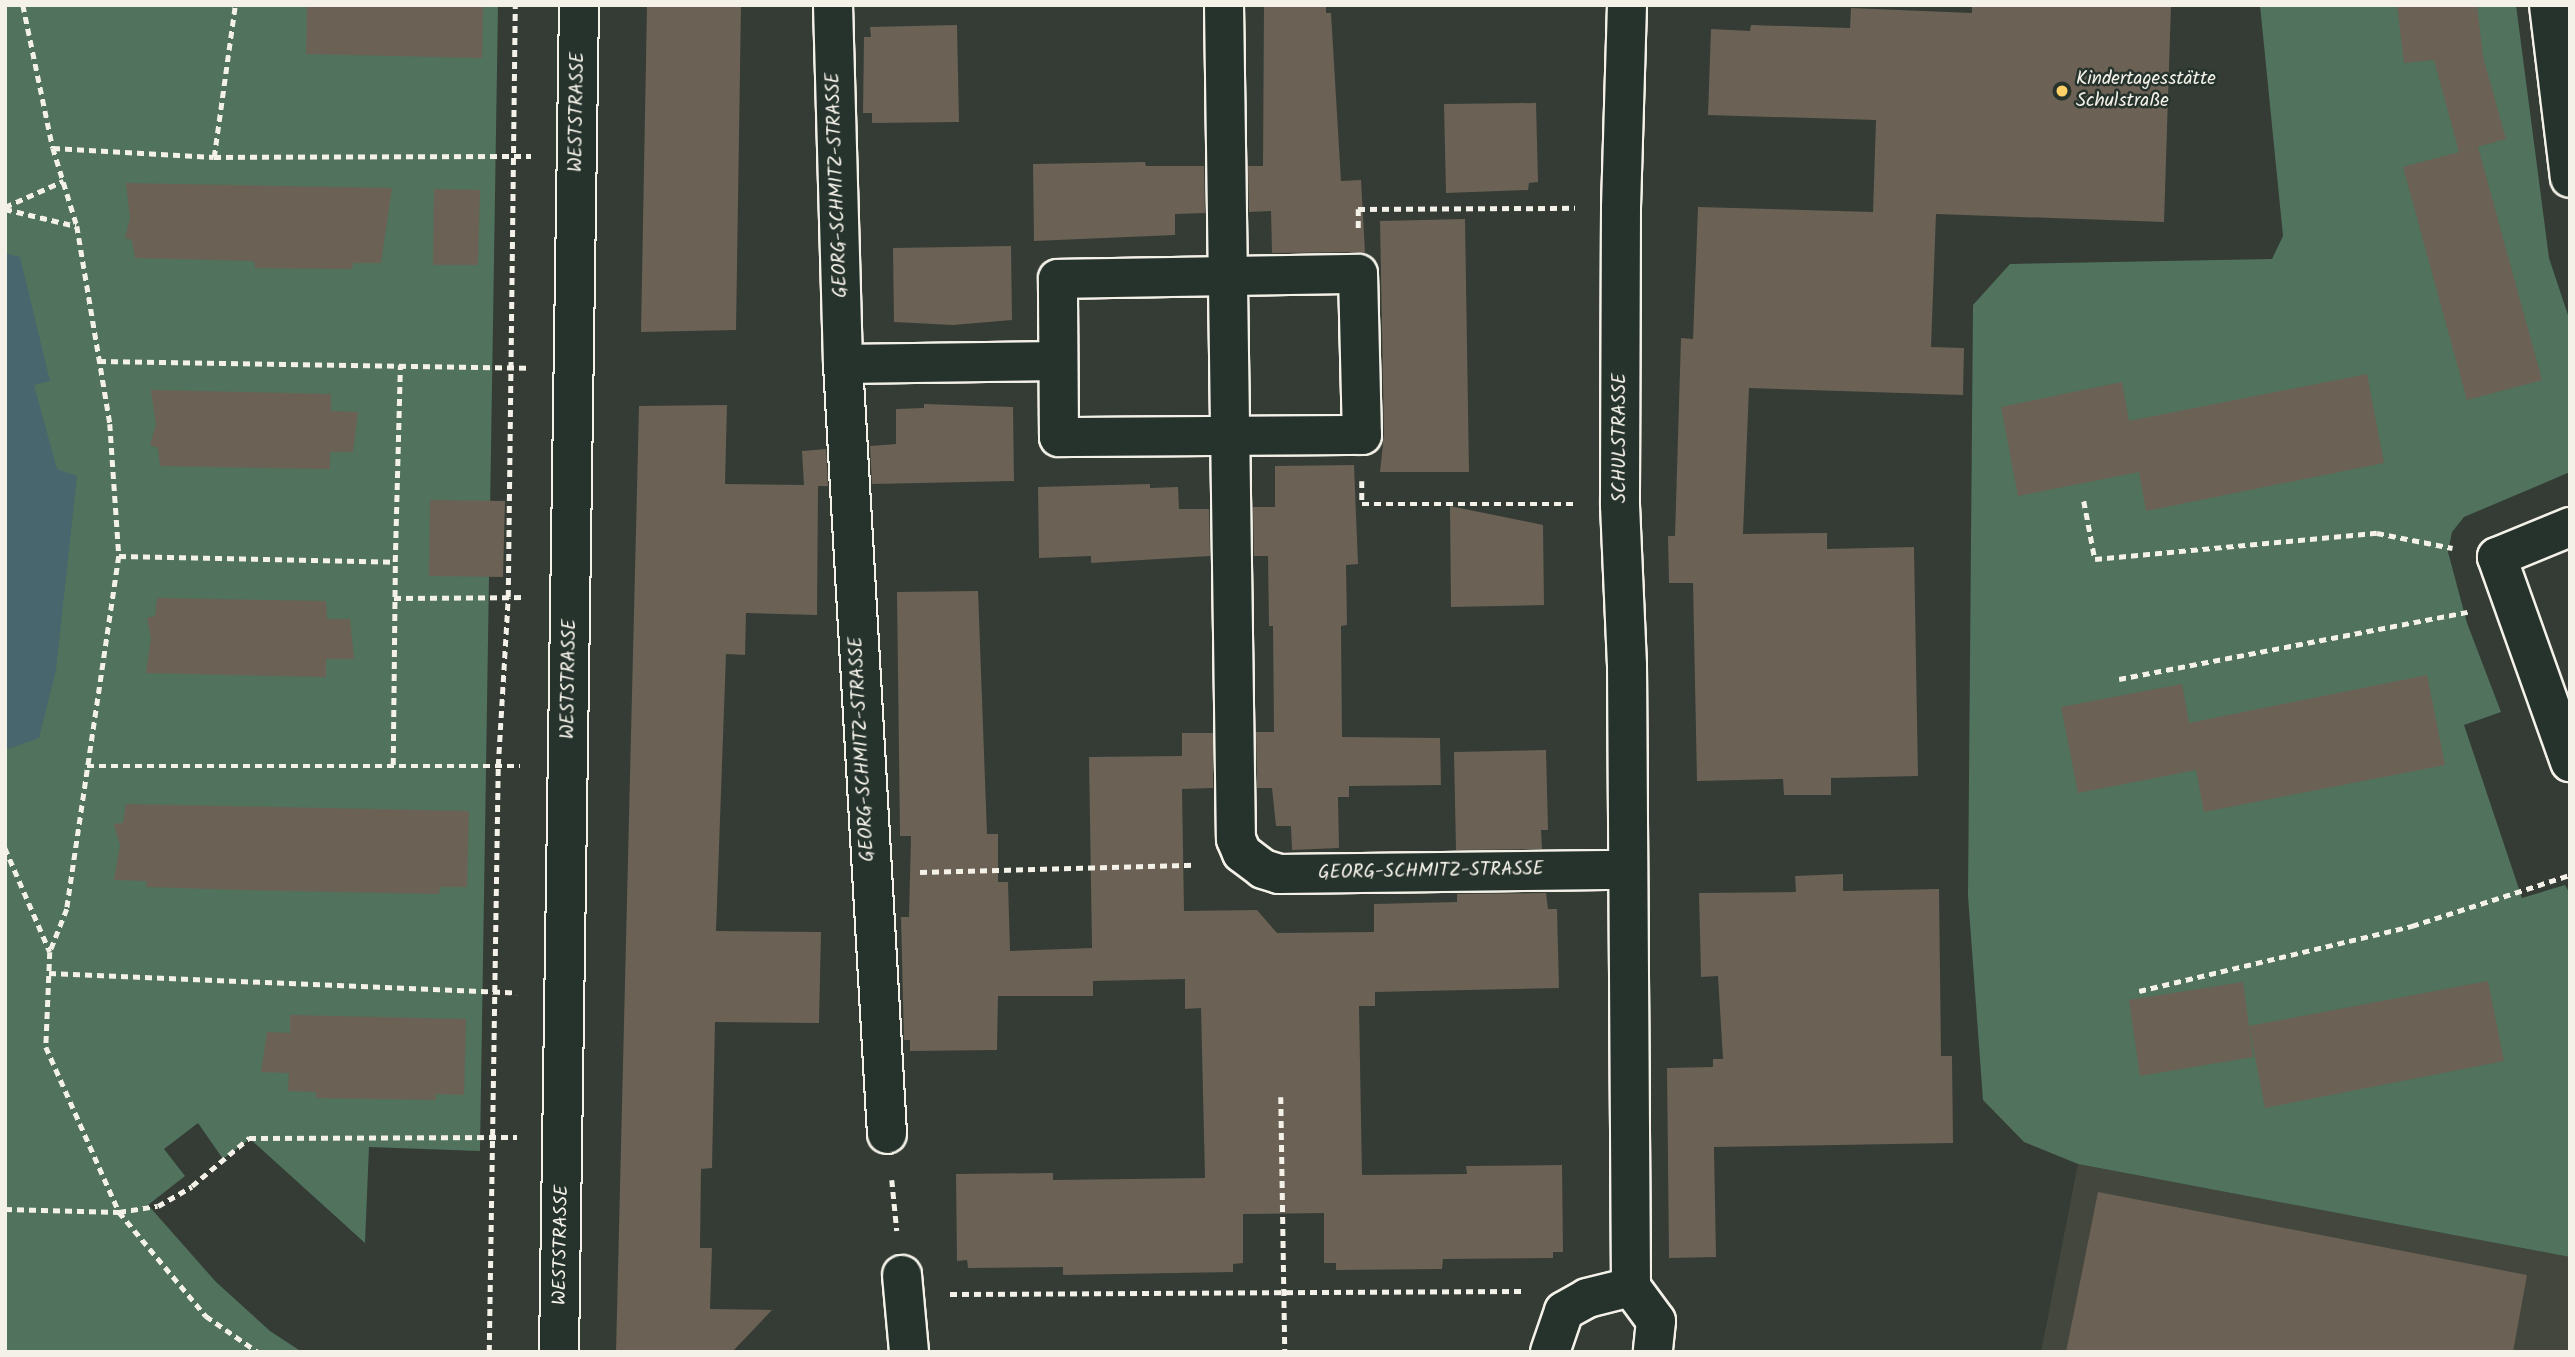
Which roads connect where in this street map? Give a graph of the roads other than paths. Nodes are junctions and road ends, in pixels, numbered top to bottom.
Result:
1 (579, 5) edge
2 (834, 5) edge
3 (1224, 5) edge
4 (1628, 5) edge
5 (2549, 5) edge
6 (2570, 178) edge
7 (1227, 277) junction
8 (1058, 361) junction
9 (843, 364) junction
10 (1229, 438) junction
11 (2570, 527) edge
12 (2570, 762) edge
13 (1626, 870) junction
14 (887, 1134) road end
15 (903, 1284) road end
16 (1631, 1287) junction
17 (559, 1352) edge
18 (909, 1352) edge
19 (1550, 1352) edge
20 (1653, 1352) edge

1 - 17 street, WESTSTRASSE
2 - 9 street, GEORG-SCHMITZ-STRASSE
3 - 7 street
4 - 13 street, SCHULSTRASSE
5 - 6 street
7 - 8 street
7 - 10 street
7 - 10 street
8 - 9 street
8 - 10 street
9 - 14 street, GEORG-SCHMITZ-STRASSE
10 - 13 street, GEORG-SCHMITZ-STRASSE
11 - 12 street
13 - 16 street
15 - 18 street
16 - 19 street
16 - 20 street

